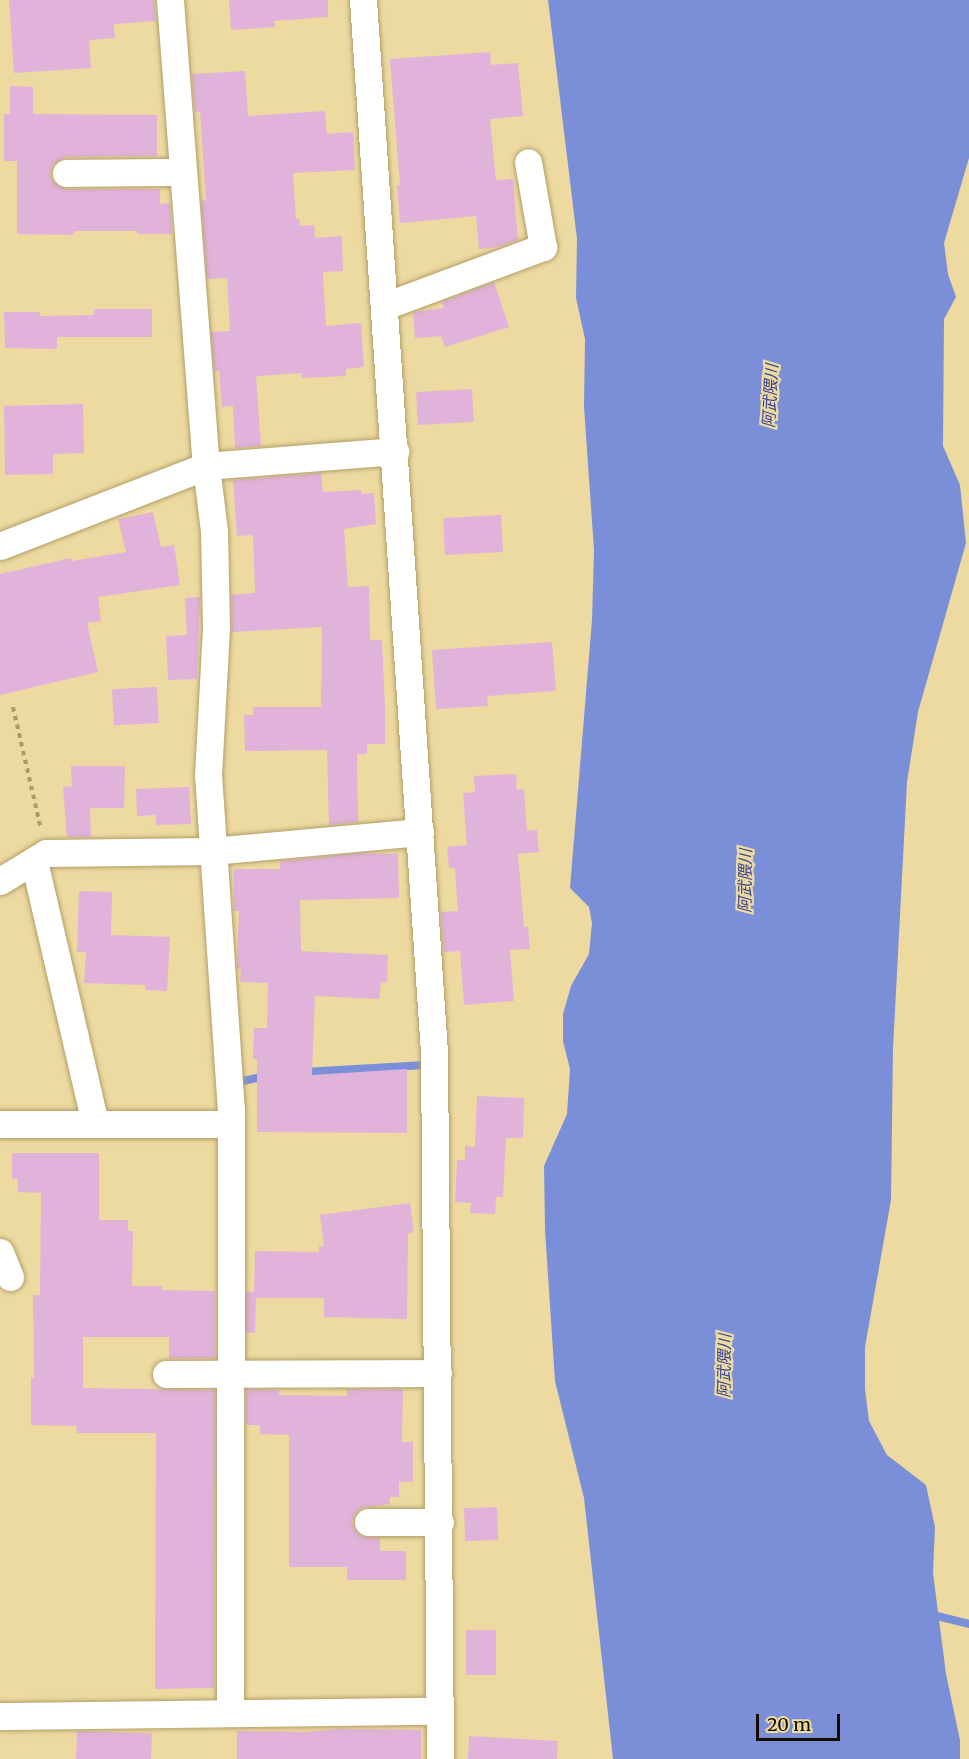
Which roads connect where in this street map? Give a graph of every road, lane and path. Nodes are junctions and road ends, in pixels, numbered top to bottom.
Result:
1 (170, 0) edge
2 (363, 0) edge
3 (528, 162) dead end
4 (66, 172) dead end
5 (183, 172) junction
6 (385, 306) junction
7 (395, 451) junction
8 (206, 466) junction
9 (0, 546) edge
10 (13, 707) dead end
11 (420, 832) junction
12 (212, 850) junction
13 (40, 857) junction
14 (0, 881) edge
15 (0, 1124) edge
16 (95, 1124) junction
17 (231, 1124) junction
18 (438, 1373) junction
19 (166, 1374) dead end
20 (230, 1374) junction
21 (368, 1522) dead end
22 (440, 1522) junction
23 (439, 1711) junction
24 (230, 1712) junction
25 (0, 1716) edge
26 (440, 1759) edge

1 - 5 street
2 - 6 street
3 - 6 street
4 - 5 street
5 - 8 street
6 - 7 street
7 - 8 street
7 - 11 street
8 - 9 street
8 - 12 street
10 - 13 path
11 - 12 street
11 - 18 street
12 - 13 street
12 - 17 street
13 - 14 street
13 - 16 street
15 - 16 street
16 - 17 street
17 - 20 street
18 - 20 street
18 - 22 street
19 - 20 street
20 - 24 street
21 - 22 street
22 - 23 street
23 - 24 street
23 - 26 street
24 - 25 street

